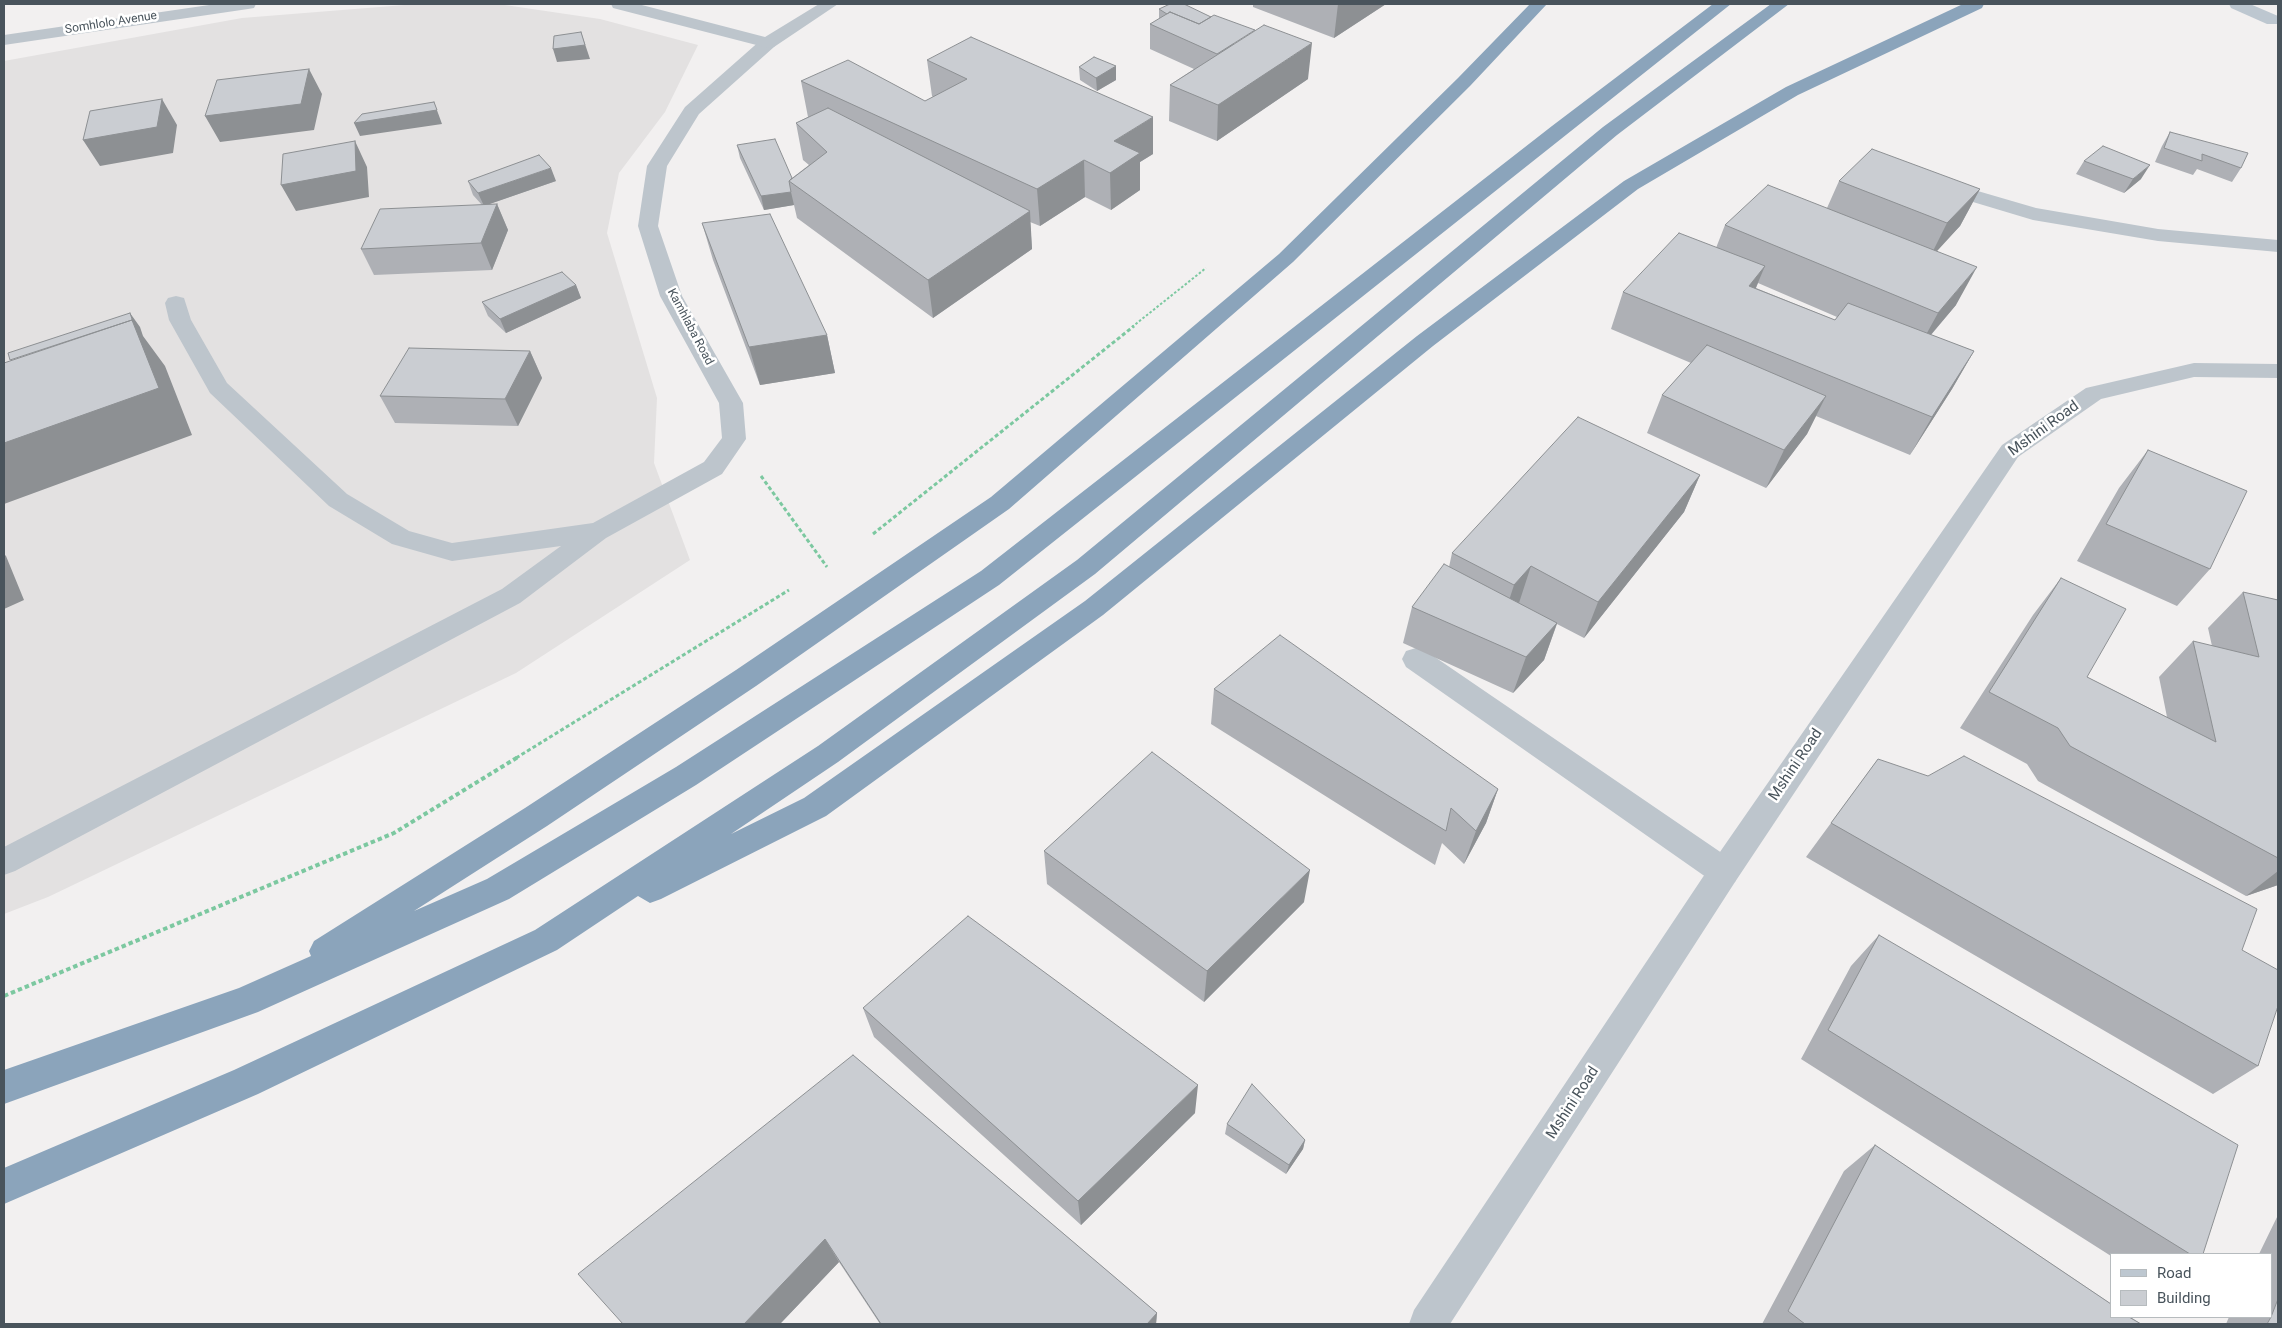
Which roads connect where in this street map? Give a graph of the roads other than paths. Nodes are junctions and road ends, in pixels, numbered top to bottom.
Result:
1 (248, 4) edge
2 (619, 4) edge
3 (830, 4) edge
4 (1539, 4) edge
5 (1723, 4) edge
6 (1782, 4) edge
7 (1976, 4) edge
8 (2237, 4) edge
9 (195, 7) edge
10 (2276, 19) edge
11 (4, 40) edge
12 (768, 42) junction
13 (1922, 180) edge
14 (2278, 246) edge
15 (176, 303) dead end
16 (2278, 371) edge
17 (597, 532) junction
18 (1416, 659) dead end
19 (4, 862) edge
20 (1724, 872) junction
21 (546, 940) junction
22 (246, 1001) junction
23 (4, 1087) edge
24 (4, 1186) edge
25 (1428, 1324) edge

1 - 9 street, Somhlolo Avenue
2 - 12 street
3 - 12 street, Kamhlaba Road
4 - 22 highway
5 - 22 highway
6 - 21 highway
7 - 21 highway
8 - 10 street
9 - 11 street, Somhlolo Avenue
12 - 17 street, Kamhlaba Road
13 - 14 street
15 - 17 street
16 - 20 street, Mshini Road
17 - 19 street
18 - 20 street
20 - 25 street, Mshini Road
21 - 24 highway
22 - 23 highway

